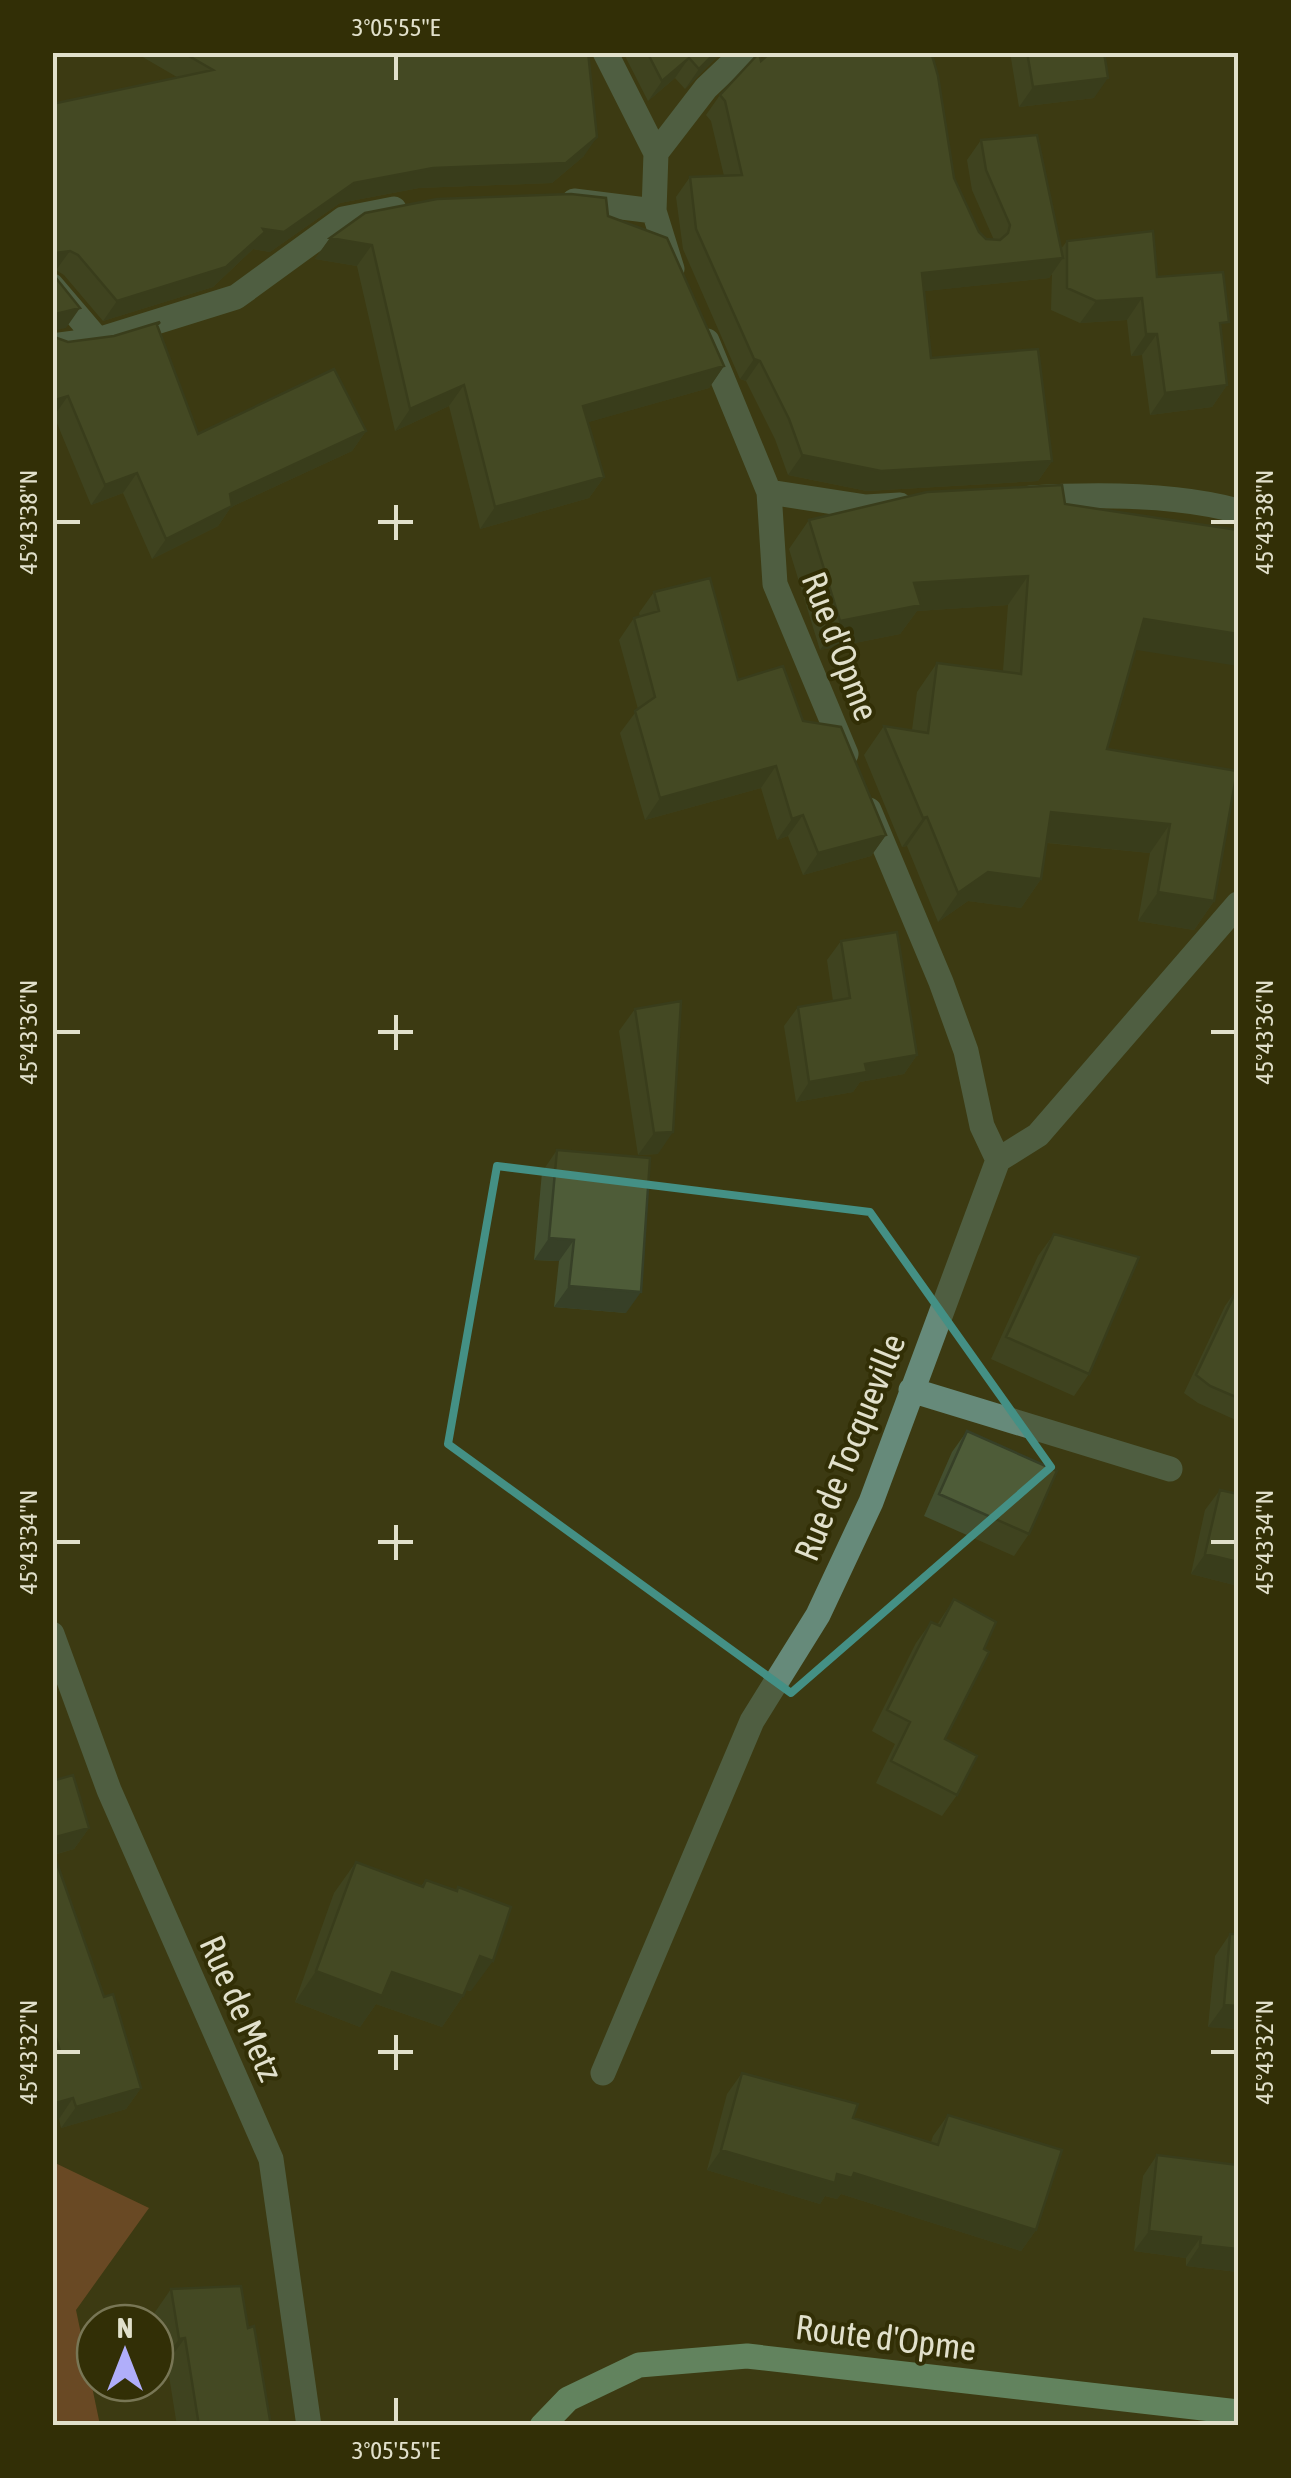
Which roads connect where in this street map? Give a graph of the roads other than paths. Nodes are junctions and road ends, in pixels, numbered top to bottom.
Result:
1 (605, 52) edge
2 (744, 52) edge
3 (656, 153) junction
4 (557, 199) edge
5 (420, 204) edge
6 (654, 211) junction
7 (52, 286) edge
8 (680, 288) edge
9 (696, 319) edge
10 (98, 340) junction
11 (52, 346) edge
12 (769, 492) junction
13 (1012, 499) edge
14 (921, 504) edge
15 (1238, 511) edge
16 (1238, 904) edge
17 (998, 1160) junction
18 (910, 1390) junction
19 (1170, 1469) dead end
20 (52, 1634) edge
21 (603, 2073) dead end
22 (1238, 2412) edge
23 (308, 2426) edge
24 (542, 2426) edge

1 - 3 street
2 - 3 street
3 - 6 street
4 - 6 street
5 - 10 street
6 - 8 street
7 - 10 street
9 - 12 street, Rue d'Opme
10 - 11 street
12 - 14 street
12 - 17 street, Rue d'Opme
13 - 15 street
16 - 17 street
17 - 18 street, Rue de Tocqueville
18 - 19 street
18 - 21 street, Rue de Tocqueville
20 - 23 street, Rue de Metz
22 - 24 main road, Route d'Opme

